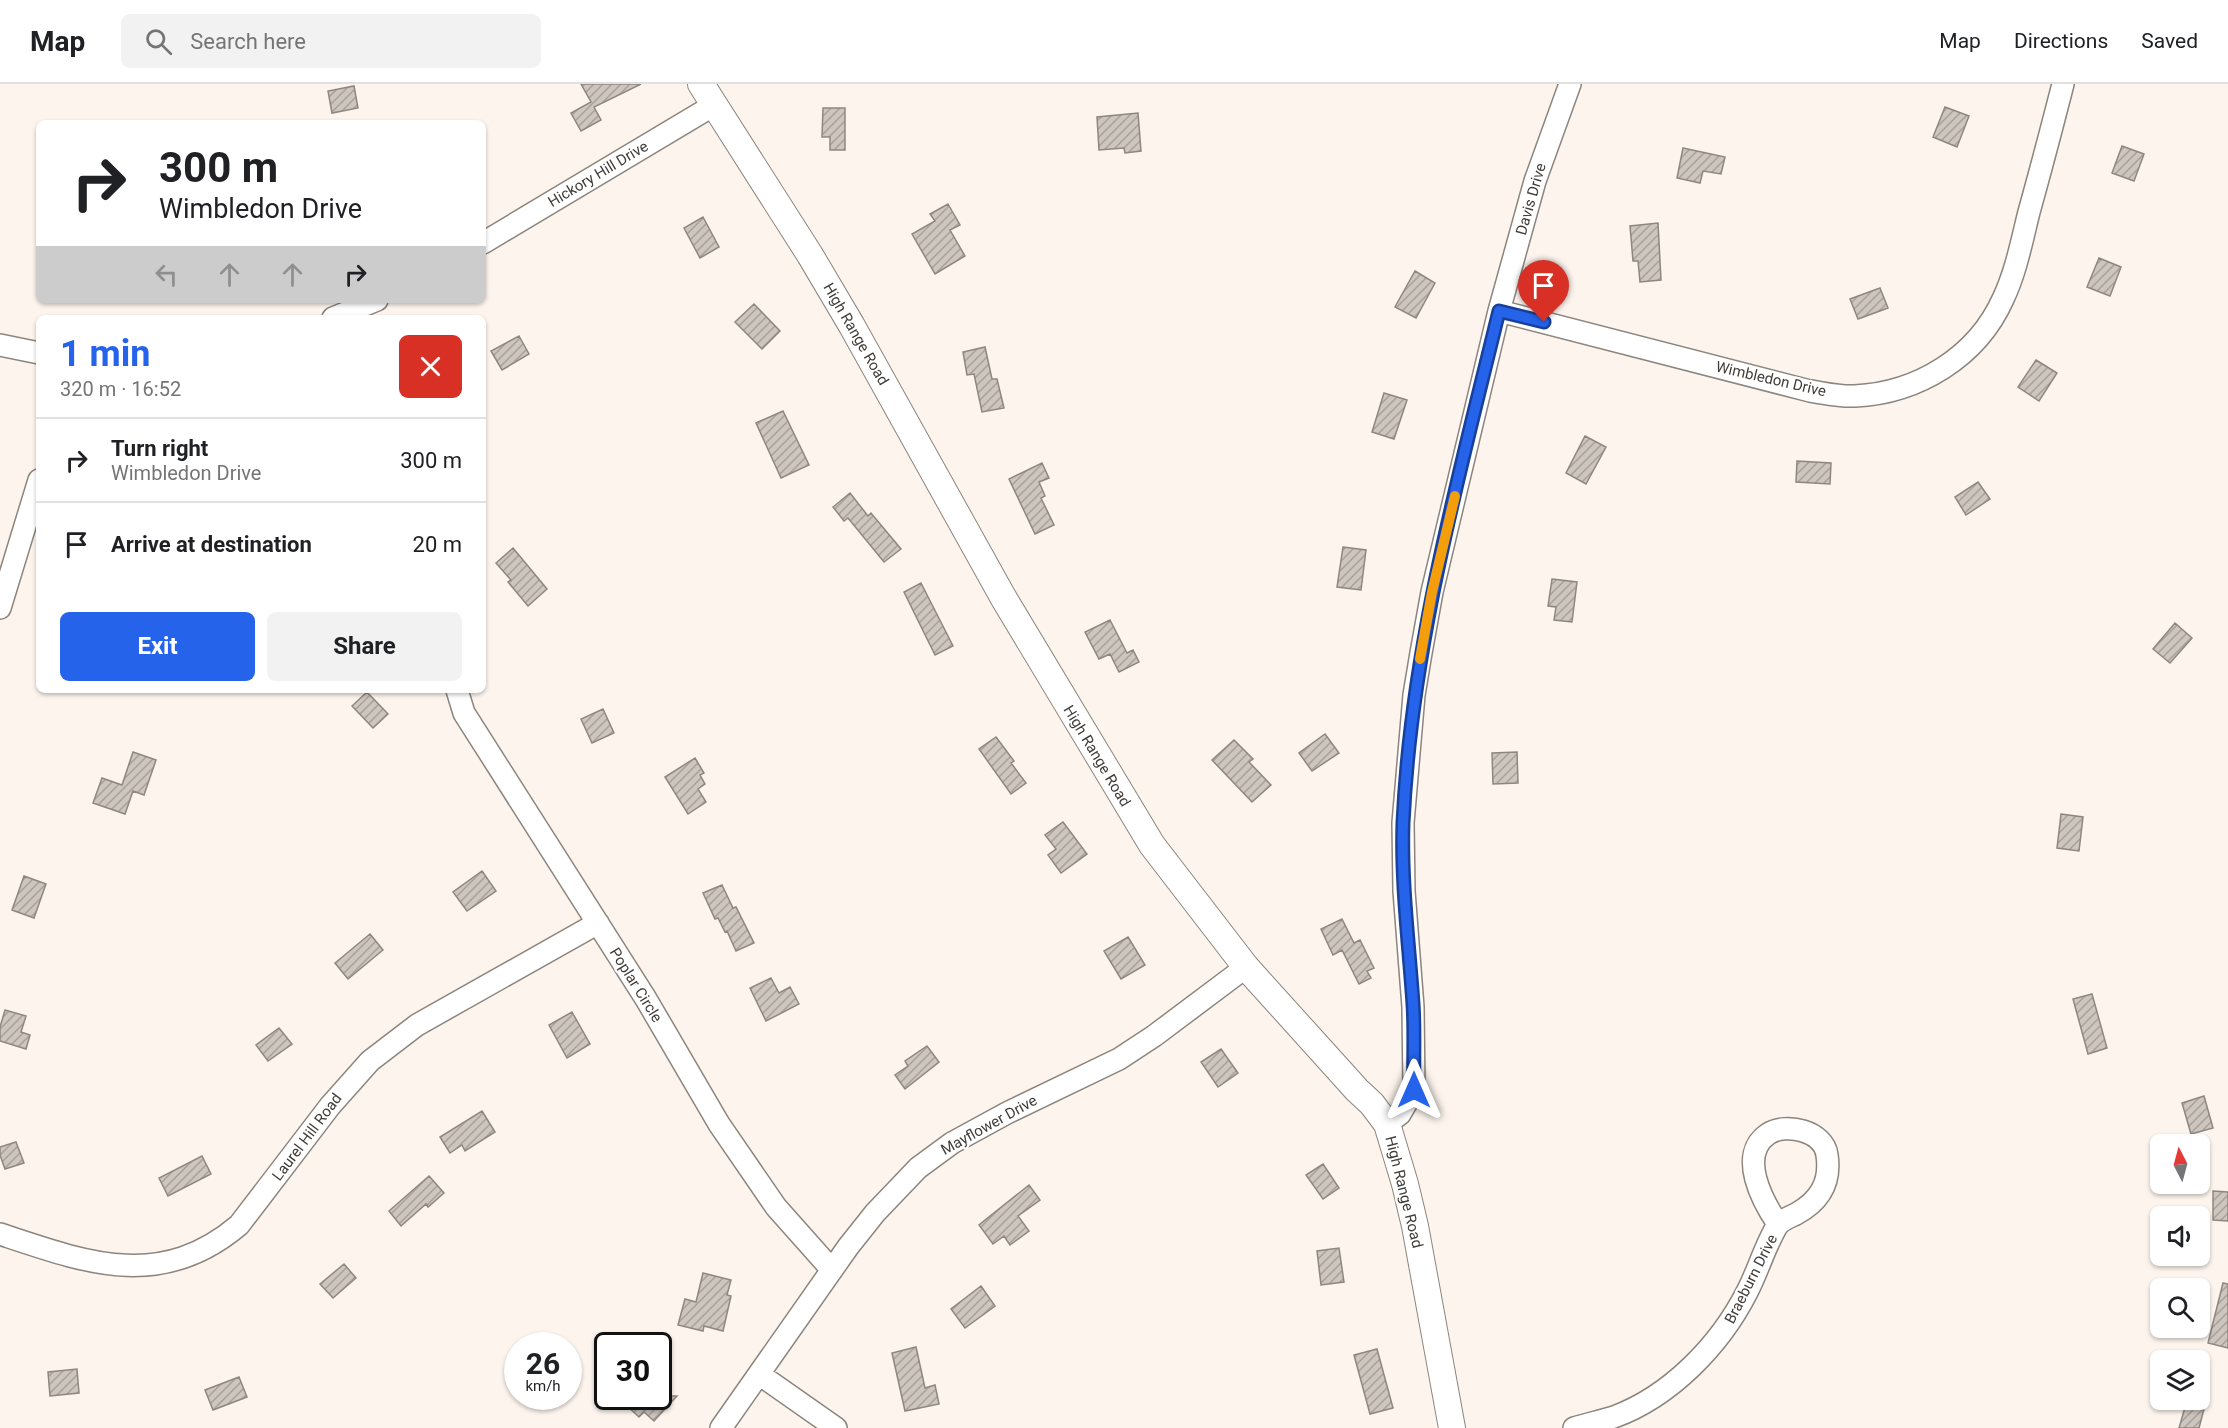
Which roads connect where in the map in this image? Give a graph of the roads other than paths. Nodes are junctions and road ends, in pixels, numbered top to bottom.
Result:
1 (1570, 84) edge
2 (2063, 84) edge
3 (707, 94) edge
4 (486, 241) edge
5 (370, 303) edge
6 (1499, 311) junction
7 (340, 315) edge
8 (0, 345) edge
9 (36, 352) edge
10 (36, 490) edge
11 (0, 608) edge
12 (458, 693) edge
13 (598, 923) junction
14 (1246, 968) junction
15 (1387, 1124) junction
16 (1778, 1224) junction
17 (0, 1234) edge
18 (832, 1270) junction
19 (759, 1374) junction
20 (721, 1428) edge
21 (836, 1428) edge
22 (1452, 1428) edge
23 (1574, 1428) edge

1 - 6 street, Davis Drive
2 - 6 street, Wimbledon Drive
3 - 4 street, Hickory Hill Drive
3 - 14 street, High Range Road
5 - 7 street
6 - 15 street, Davis Drive
8 - 9 street
10 - 11 street
12 - 13 street, Poplar Circle
13 - 17 street, Laurel Hill Road
13 - 18 street, Poplar Circle
14 - 15 street, High Range Road
14 - 18 street, Mayflower Drive
15 - 22 street, High Range Road
16 - 16 street, Braeburn Drive
16 - 23 street, Braeburn Drive
18 - 19 street, Mayflower Drive
19 - 20 street, Mayflower Drive
19 - 21 street

